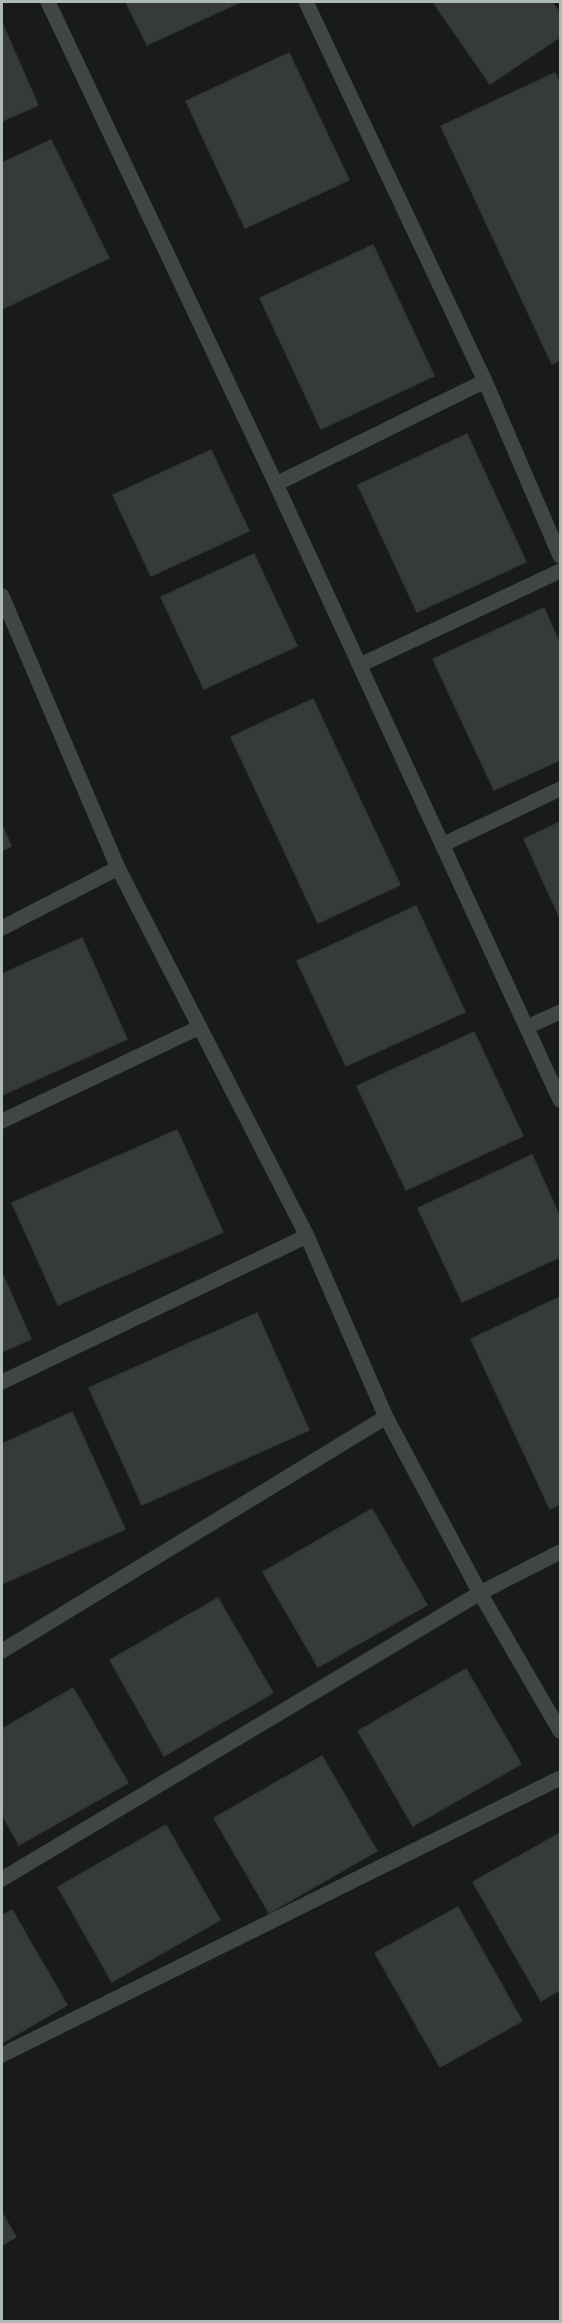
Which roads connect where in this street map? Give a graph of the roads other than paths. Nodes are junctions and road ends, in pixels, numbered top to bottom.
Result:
1 (48, 2) edge
2 (306, 2) edge
3 (485, 381) junction
4 (276, 484) junction
5 (561, 556) edge
6 (561, 571) edge
7 (2, 596) edge
8 (360, 665) junction
9 (561, 789) edge
10 (442, 845) junction
11 (118, 868) junction
12 (2, 928) edge
13 (561, 1012) edge
14 (200, 1027) junction
15 (527, 1027) junction
16 (561, 1100) edge
17 (2, 1120) edge
18 (307, 1236) junction
19 (2, 1382) edge
20 (386, 1417) junction
21 (561, 1552) edge
22 (480, 1593) junction
23 (2, 1651) edge
24 (561, 1731) edge
25 (561, 1778) edge
26 (2, 1878) edge
27 (2, 2055) edge

1 - 4 lane
2 - 3 lane
3 - 4 lane
3 - 5 lane
4 - 8 lane
6 - 8 lane
7 - 11 lane
8 - 10 lane
9 - 10 lane
10 - 15 lane
11 - 12 lane
11 - 14 lane
13 - 15 lane
14 - 17 lane
14 - 18 lane
15 - 16 lane
18 - 19 lane
18 - 20 lane
20 - 22 lane
20 - 23 lane
21 - 22 lane
22 - 24 lane
22 - 26 lane
25 - 27 lane

